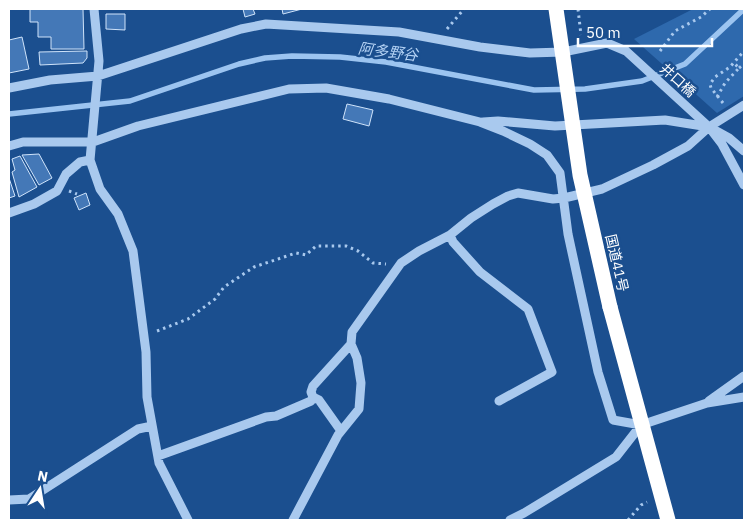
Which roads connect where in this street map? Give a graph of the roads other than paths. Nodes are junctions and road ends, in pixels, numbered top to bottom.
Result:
1 (94, 9) edge
2 (556, 9) edge
3 (98, 76) junction
4 (9, 88) edge
5 (744, 105) edge
6 (480, 122) junction
7 (709, 127) junction
8 (93, 142) junction
9 (9, 146) edge
10 (744, 151) edge
11 (90, 160) junction
12 (744, 185) edge
13 (564, 198) junction
14 (9, 213) edge
15 (450, 235) junction
16 (351, 344) junction
17 (744, 376) edge
18 (313, 397) junction
19 (744, 397) edge
20 (499, 400) dead end
21 (707, 403) junction
22 (641, 425) junction
23 (152, 426) junction
24 (341, 431) junction
25 (158, 456) junction
26 (9, 500) edge
27 (184, 518) edge
28 (293, 520) edge
29 (510, 520) edge
30 (668, 520) edge

1 - 3 street
2 - 22 highway, 国道41号, bridge
3 - 4 street
3 - 7 street, 井口橋
3 - 8 street
5 - 7 street
6 - 7 street
6 - 8 street
6 - 13 street
7 - 10 street
7 - 12 street
7 - 13 street
8 - 9 street
8 - 11 street
11 - 14 street
11 - 23 street
13 - 15 street
13 - 22 street
15 - 16 street
15 - 20 street
16 - 18 street
16 - 24 street
17 - 21 street
18 - 24 street
18 - 25 street
19 - 21 street
21 - 22 street
22 - 29 street
22 - 30 highway, 国道41号
23 - 25 street
23 - 26 street
24 - 28 street
25 - 27 street

